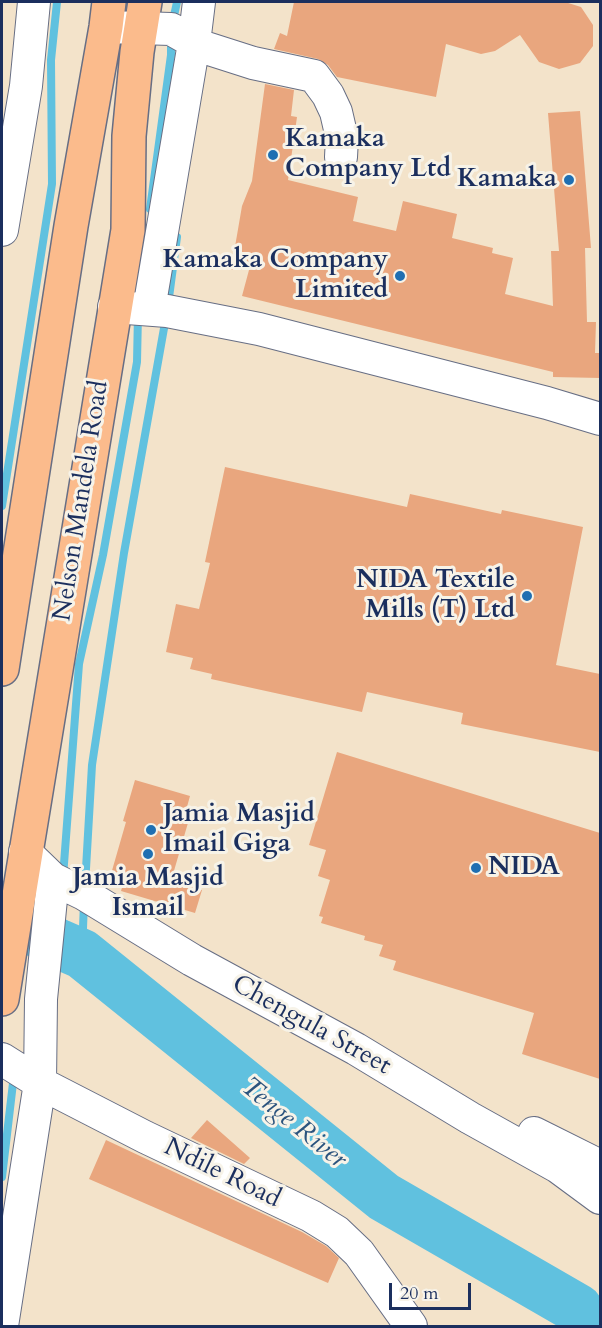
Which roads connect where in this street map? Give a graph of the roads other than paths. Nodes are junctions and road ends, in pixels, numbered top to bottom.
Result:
1 (34, 2) edge
2 (199, 2) edge
3 (107, 14) edge
4 (143, 15) edge
5 (194, 43) junction
6 (14, 85) edge
7 (341, 157) dead end
8 (2, 230) edge
9 (114, 307) junction
10 (150, 309) junction
11 (600, 419) edge
12 (2, 669) edge
13 (25, 852) junction
14 (53, 879) junction
15 (2, 992) edge
16 (356, 1049) junction
17 (2, 1059) edge
18 (40, 1083) junction
19 (600, 1166) edge
20 (600, 1197) edge
21 (2, 1326) edge
22 (411, 1326) edge

1 - 6 street
2 - 5 street
3 - 4 street
3 - 12 main road, Nelson Mandela Road
4 - 5 street
4 - 9 main road, Nelson Mandela Road
5 - 7 street
5 - 10 street
6 - 8 street
9 - 10 street
9 - 13 main road, Nelson Mandela Road
10 - 11 street
13 - 14 street, Chengula Street
13 - 15 main road, Nelson Mandela Road
14 - 16 street, Chengula Street
14 - 18 street
16 - 19 street
16 - 20 street, Chengula Street
17 - 18 street, Ndile Road
18 - 21 street
18 - 22 street, Ndile Road

